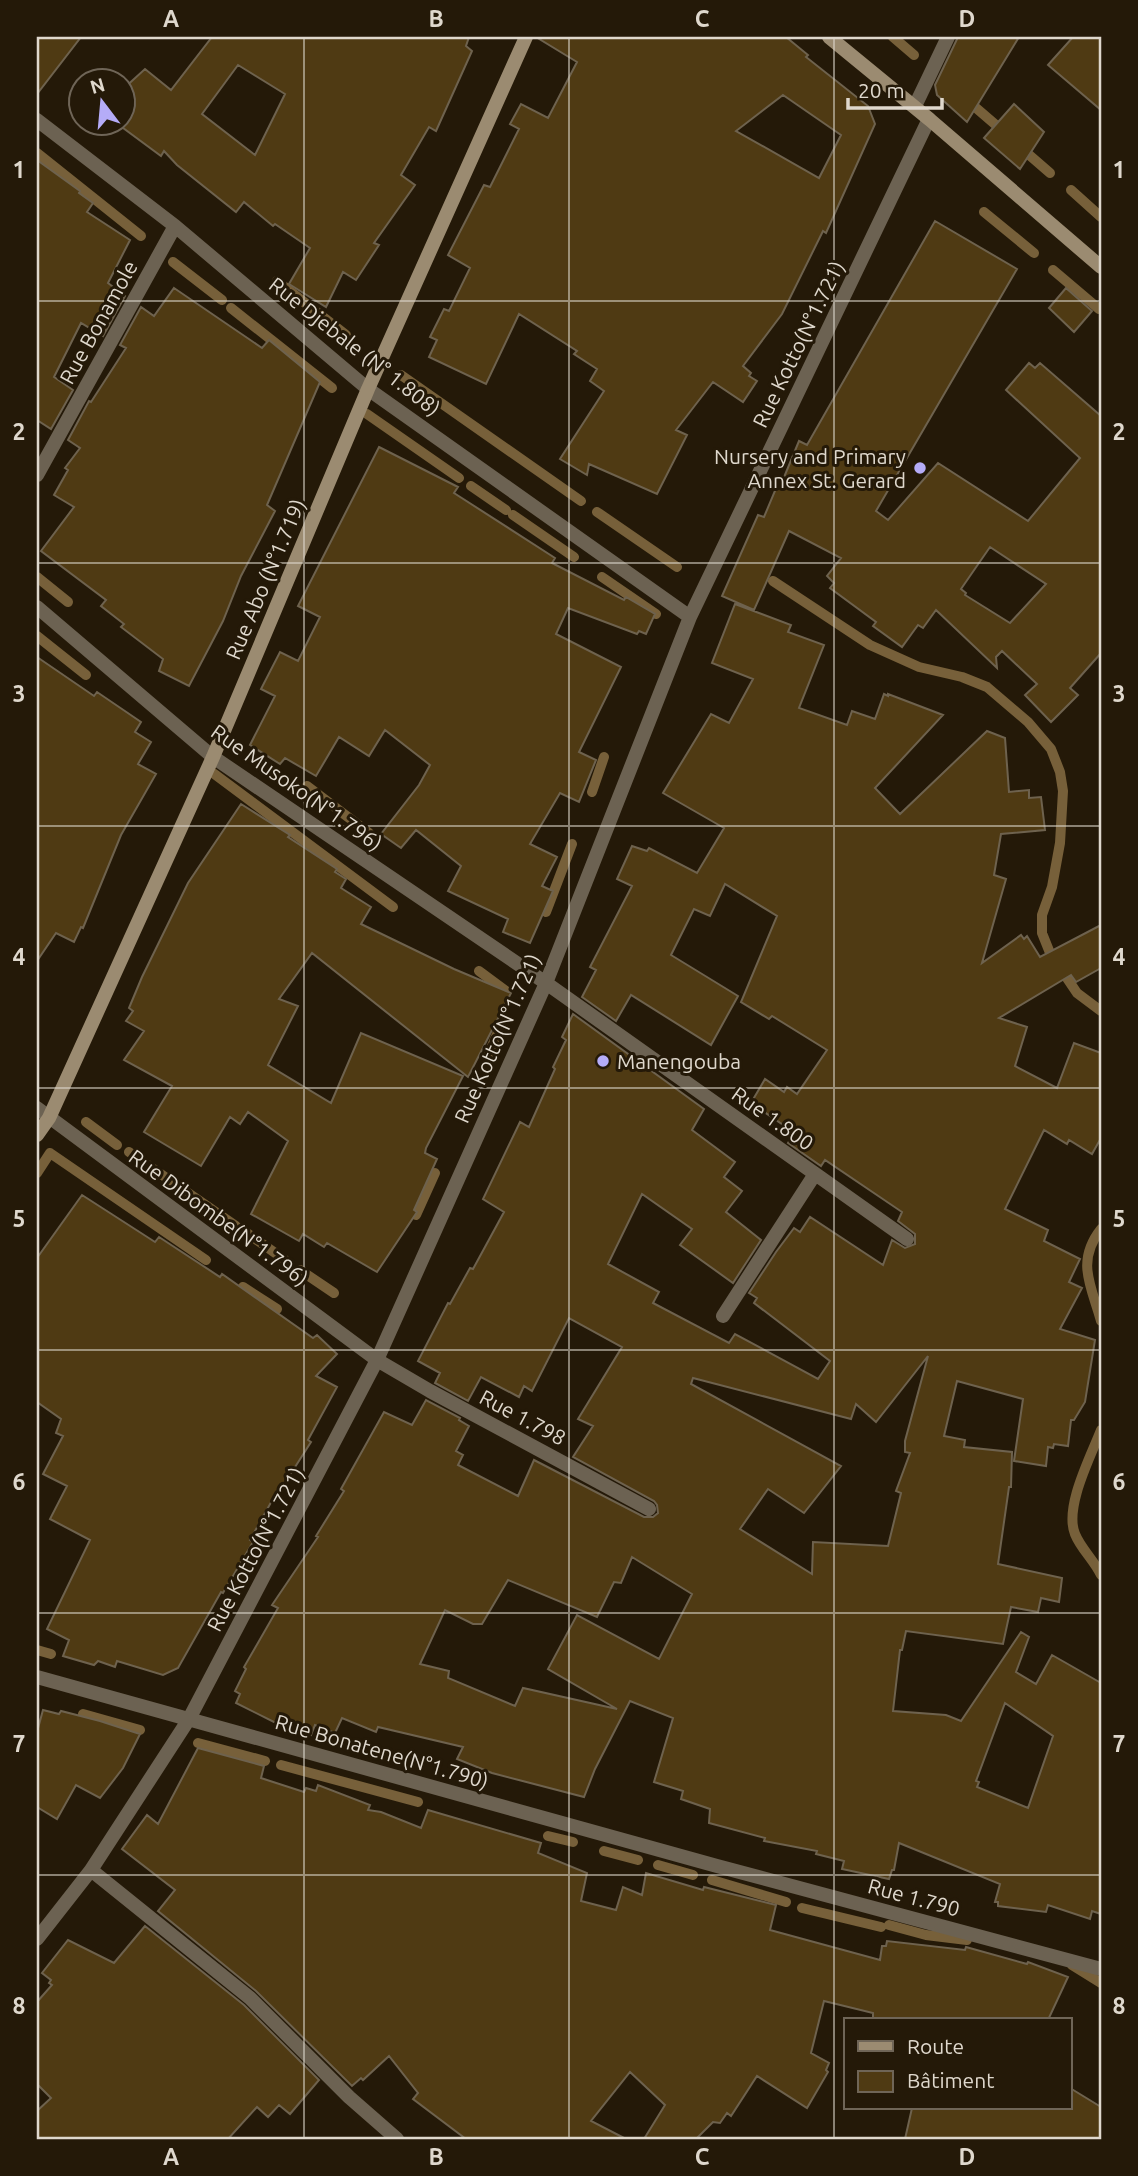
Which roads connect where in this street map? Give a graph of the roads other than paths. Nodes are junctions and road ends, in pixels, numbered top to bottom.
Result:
1 (526, 37) edge
2 (829, 37) edge
3 (948, 37) edge
4 (915, 106) junction
5 (929, 119) junction
6 (37, 120) edge
7 (175, 226) junction
8 (1101, 267) edge
9 (368, 389) junction
10 (37, 475) edge
11 (37, 607) edge
12 (690, 617) junction
13 (213, 757) junction
14 (546, 983) junction
15 (43, 1113) edge
16 (37, 1135) edge
17 (815, 1174) junction
18 (907, 1238) dead end
19 (723, 1316) dead end
20 (377, 1360) junction
21 (649, 1509) dead end
22 (37, 1678) edge
23 (189, 1719) junction
24 (716, 1866) joint
25 (91, 1870) junction
26 (37, 1939) edge
27 (1101, 1969) edge
28 (397, 2139) edge

1 - 9 street, Rue Abo (N°1.719)
2 - 4 street
3 - 4 street
4 - 5 street
5 - 8 street
5 - 12 street, Rue Kotto(N°1.721)
6 - 7 street, Rue Djebale (N° 1.808)
7 - 9 street, Rue Djebale (N° 1.808)
7 - 10 street, Rue Bonamole
9 - 12 street, Rue Djebale (N° 1.808)
9 - 13 street, Rue Abo (N°1.719)
11 - 13 street, Rue Musoko(N°1.796)
12 - 14 street, Rue Kotto(N°1.721)
13 - 14 street, Rue Musoko(N°1.796)
13 - 15 street, Rue Abo (N°1.719)
14 - 17 street, Rue 1.800
14 - 20 street, Rue Kotto(N°1.721)
15 - 16 street, Rue Abo (N°1.719)
15 - 20 street, Rue Dibombe(N°1.796)
17 - 18 street, Rue 1.800
17 - 19 street
20 - 21 street, Rue 1.798
20 - 23 street, Rue Kotto(N°1.721)
22 - 23 street, Rue Bonatene(N°1.790)
23 - 24 street, Rue Bonatene(N°1.790)
23 - 25 street, Rue Kotto(N°1.721)
24 - 27 street, Rue 1.790
25 - 26 street, Rue Kotto(N°1.721)
25 - 28 street

